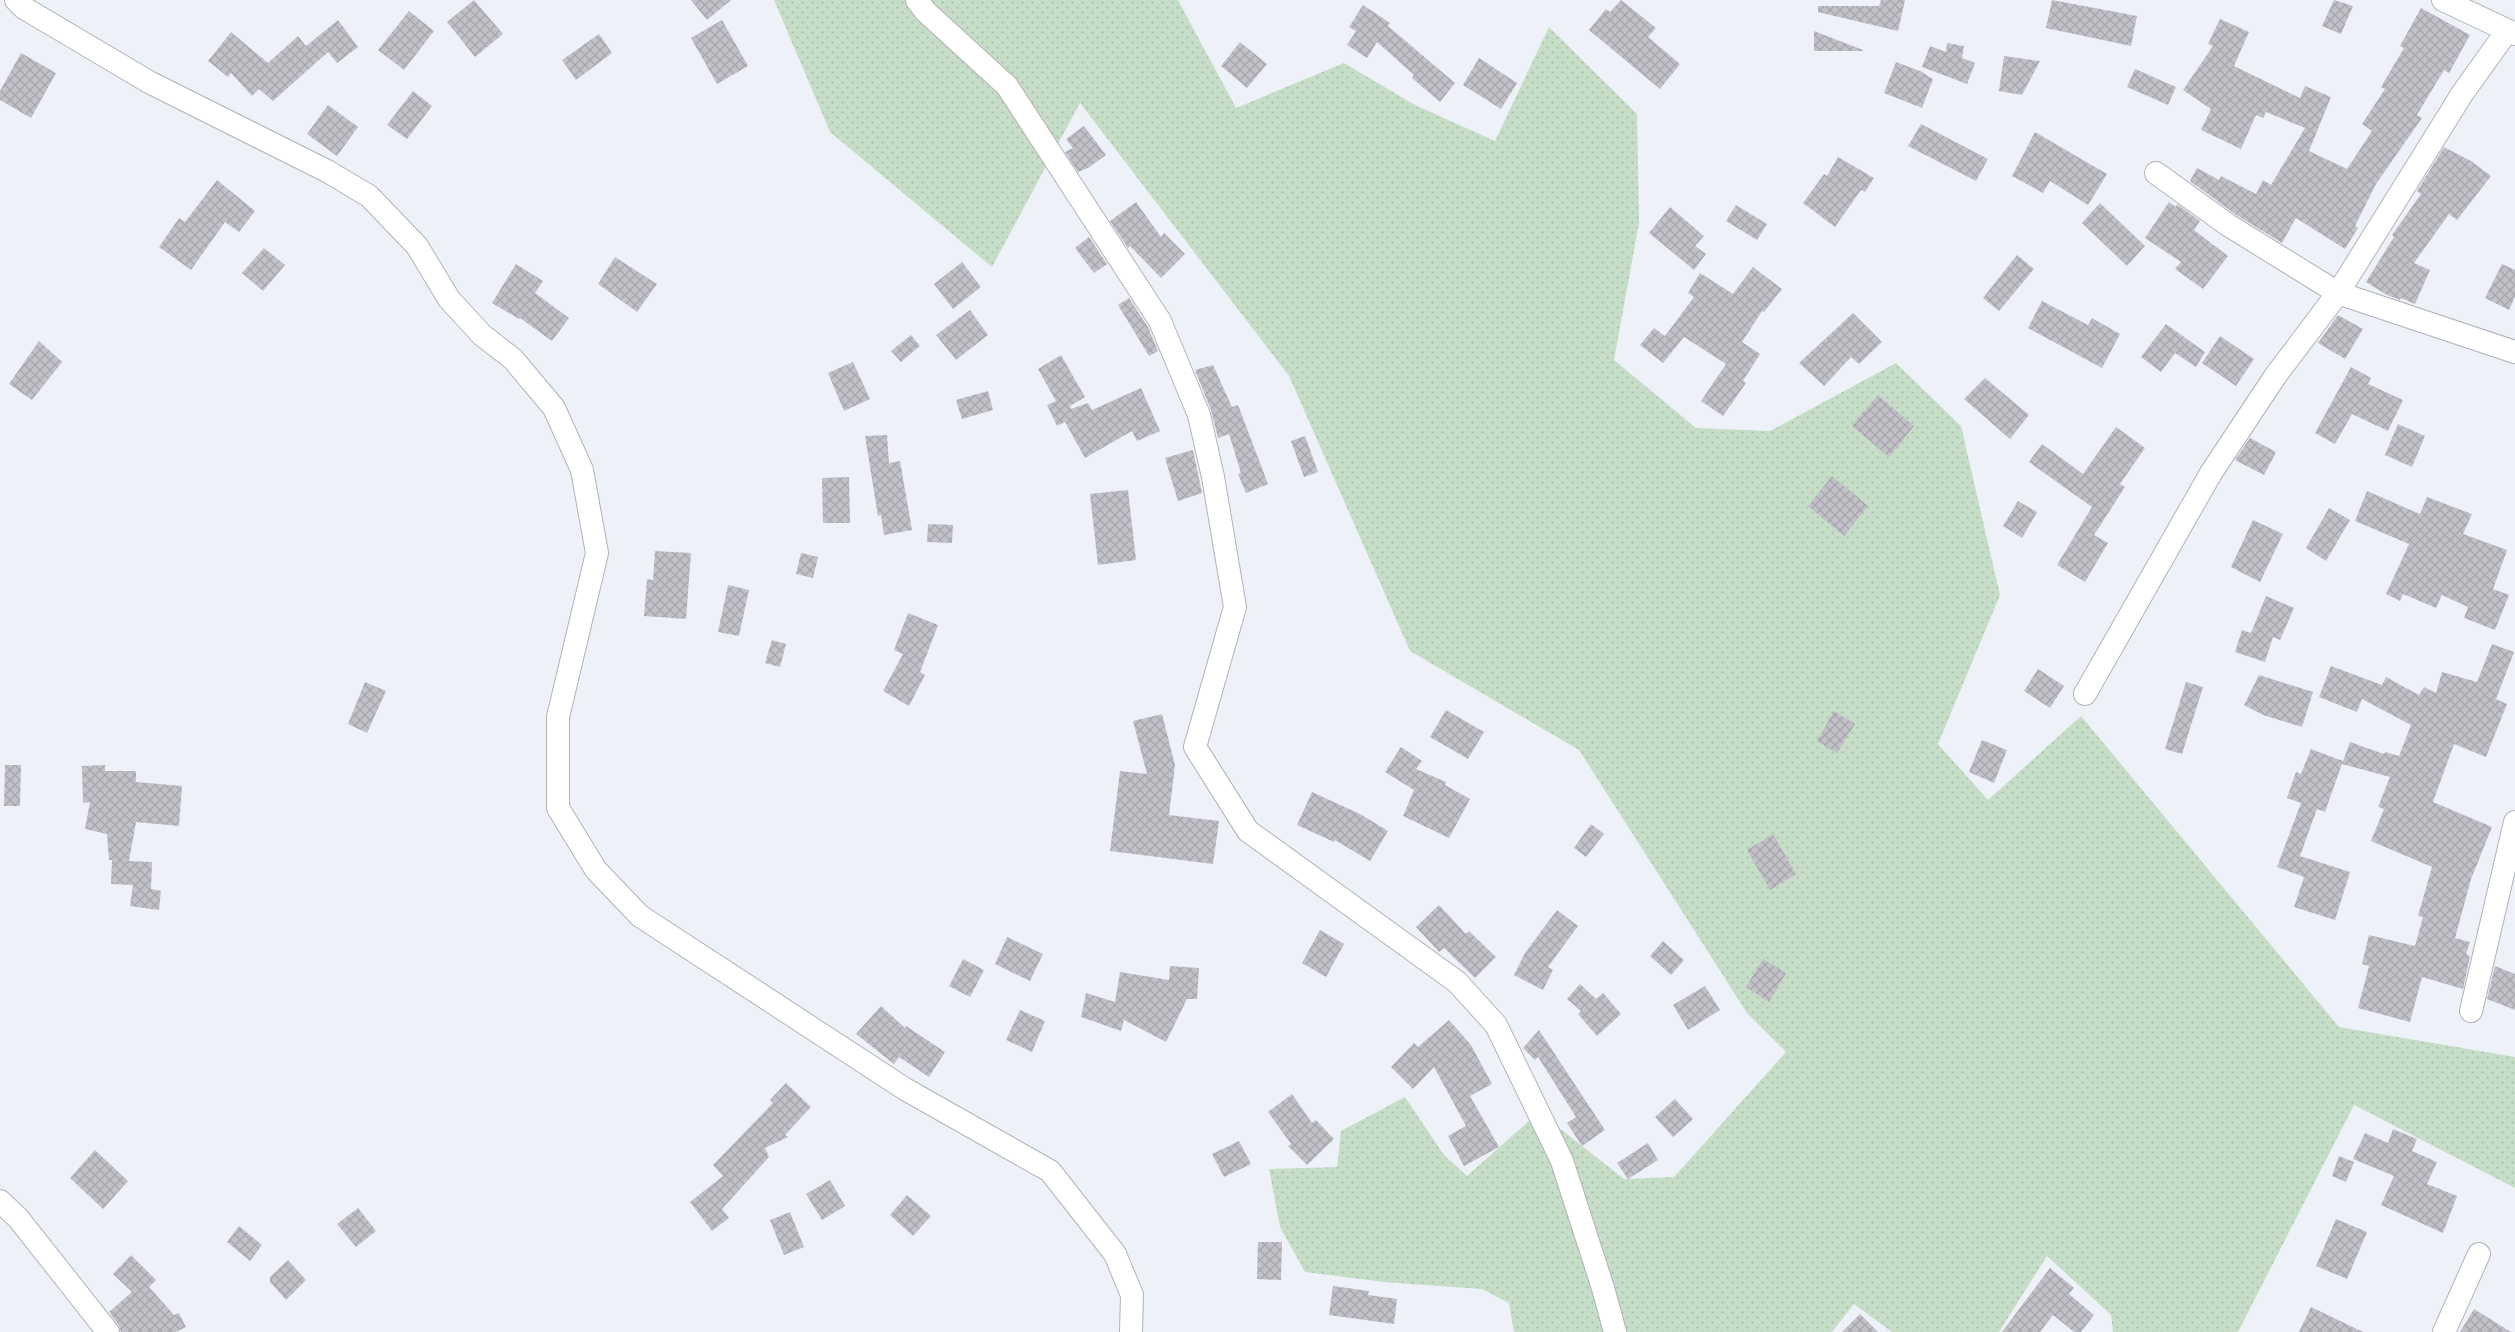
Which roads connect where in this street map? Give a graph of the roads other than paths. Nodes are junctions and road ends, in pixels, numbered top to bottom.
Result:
1 (16, 0) edge
2 (917, 0) edge
3 (2443, 0) edge
4 (2511, 33) edge
5 (2156, 173) dead end
6 (2338, 293) junction
7 (2515, 352) edge
8 (2085, 694) dead end
9 (2515, 822) edge
10 (2509, 882) edge
11 (2471, 1011) dead end
12 (0, 1201) edge
13 (2480, 1254) dead end
14 (108, 1332) edge
15 (1131, 1332) edge
16 (1615, 1332) edge
17 (2444, 1332) edge

1 - 15 street
2 - 16 street
3 - 4 street
4 - 6 street
5 - 6 street
6 - 7 street
6 - 8 street
9 - 10 street
10 - 11 street
12 - 14 street
13 - 17 street

